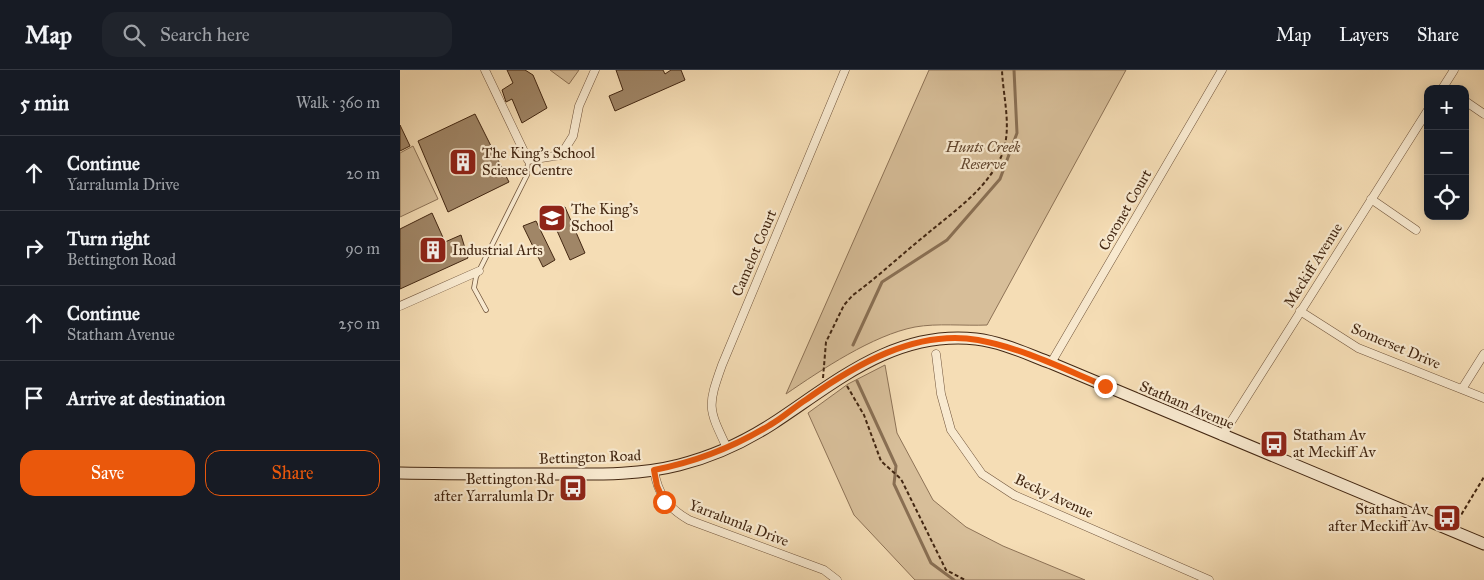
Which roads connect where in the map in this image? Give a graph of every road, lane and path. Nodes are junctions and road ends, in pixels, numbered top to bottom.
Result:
1 (485, 70) edge
2 (595, 70) edge
3 (845, 70) edge
4 (1002, 70) edge
5 (1222, 70) edge
6 (1454, 70) edge
7 (1446, 85) edge
8 (1469, 104) edge
9 (1484, 114) edge
10 (1424, 116) edge
11 (528, 160) junction
12 (1371, 199) junction
13 (1416, 230) dead end
14 (479, 271) junction
15 (400, 306) edge
16 (486, 310) dead end
17 (1300, 311) junction
18 (936, 354) dead end
19 (1484, 354) edge
20 (1051, 363) junction
21 (841, 376) junction
22 (822, 388) junction
23 (1462, 389) junction
24 (1484, 398) edge
25 (772, 424) joint
26 (1222, 436) junction
27 (727, 448) junction
28 (654, 470) junction
29 (400, 473) edge
30 (1484, 477) edge
31 (1458, 520) dead end
32 (1484, 544) edge
33 (837, 580) edge
34 (965, 580) edge
35 (1209, 580) edge

1 - 11 street
2 - 11 street
3 - 27 street, Camelot Court
4 - 22 path
5 - 20 street, Coronet Court
6 - 7 street
8 - 9 street
10 - 12 street, Meckiff Avenue
11 - 14 lane
12 - 13 street
12 - 17 street, Meckiff Avenue
14 - 15 street
14 - 16 lane
17 - 23 street, Somerset Drive
17 - 26 street, Meckiff Avenue
18 - 35 street, Becky Avenue
19 - 23 street
20 - 21 main road, Statham Avenue
20 - 26 main road, Statham Avenue
21 - 22 main road, Statham Avenue
21 - 34 path
22 - 25 main road, Statham Avenue
23 - 24 street, Somerset Drive
25 - 27 main road, Bettington Road
26 - 32 main road, Statham Avenue
27 - 28 main road, Bettington Road
28 - 29 main road, Bettington Road
28 - 33 street, Yarralumla Drive
30 - 31 path

